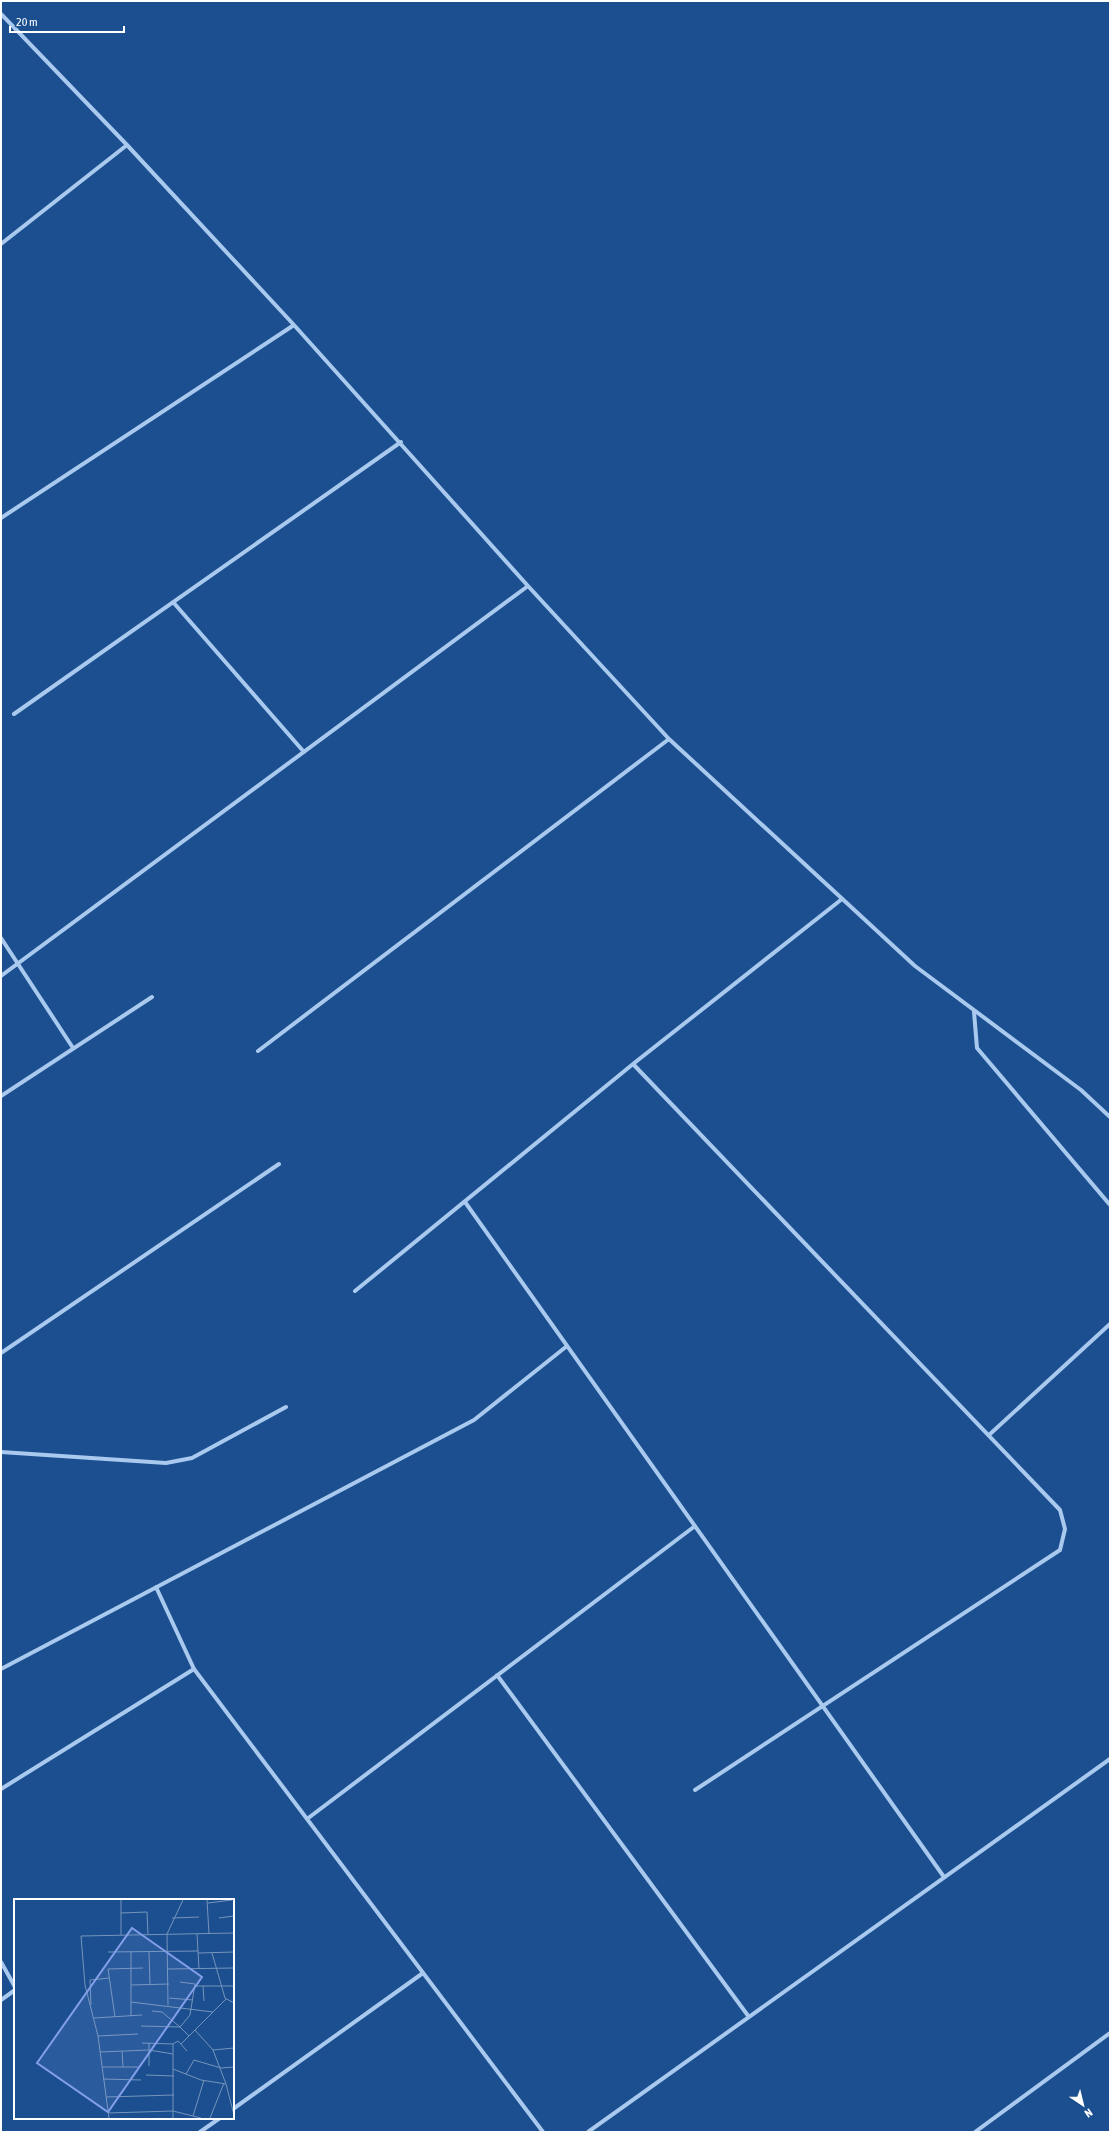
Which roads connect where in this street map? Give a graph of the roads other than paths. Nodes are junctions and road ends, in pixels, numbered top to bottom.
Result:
1 (1, 14) edge
2 (127, 145) junction
3 (1, 244) edge
4 (294, 325) junction
5 (401, 442) junction
6 (1, 518) edge
7 (528, 586) junction
8 (173, 602) junction
9 (14, 714) dead end
10 (669, 739) junction
11 (304, 752) junction
12 (842, 899) junction
13 (1, 938) edge
14 (18, 964) junction
15 (1, 976) edge
16 (152, 998) dead end
17 (974, 1012) junction
18 (73, 1048) junction
19 (258, 1051) dead end
20 (633, 1064) junction
21 (1, 1096) edge
22 (1110, 1118) edge
23 (279, 1164) dead end
24 (465, 1202) junction
25 (1110, 1205) edge
26 (355, 1291) dead end
27 (1110, 1324) edge
28 (567, 1346) junction
29 (1, 1353) edge
30 (286, 1407) dead end
31 (989, 1435) junction
32 (1, 1452) edge
33 (695, 1526) junction
34 (156, 1587) junction
35 (1, 1668) edge
36 (194, 1669) junction
37 (498, 1676) junction
38 (823, 1706) junction
39 (1110, 1759) edge
40 (1, 1789) edge
41 (695, 1790) dead end
42 (307, 1819) junction
43 (944, 1878) junction
44 (1, 1962) edge
45 (423, 1973) junction
46 (14, 1987) edge
47 (14, 1990) edge
48 (1, 2000) edge
49 (749, 2017) junction
50 (1110, 2033) edge
51 (234, 2108) edge
52 (219, 2119) edge
53 (200, 2132) edge
54 (543, 2132) edge
55 (588, 2132) edge
56 (975, 2132) edge

1 - 2 street
2 - 3 street
2 - 4 street
4 - 5 street
4 - 6 street
5 - 7 street
5 - 8 street
7 - 10 street
7 - 11 street
8 - 9 street
8 - 11 street
10 - 12 street
10 - 19 street
11 - 14 street
12 - 17 street
12 - 20 street
13 - 14 street
14 - 15 street
14 - 18 street
16 - 18 street
17 - 22 street
17 - 25 street
18 - 21 street
20 - 24 street
20 - 31 street
23 - 29 street
24 - 26 street
24 - 28 street
27 - 31 street
28 - 33 street
28 - 34 street
30 - 32 street
31 - 38 street
33 - 37 street
33 - 38 street
34 - 35 street
34 - 36 street
36 - 40 street
36 - 42 street
37 - 42 street
37 - 49 street
38 - 41 street
38 - 43 street
39 - 43 street
42 - 45 street
43 - 49 street
44 - 46 street
45 - 51 street
45 - 54 street
47 - 48 street
49 - 55 street
50 - 56 street
52 - 53 street

